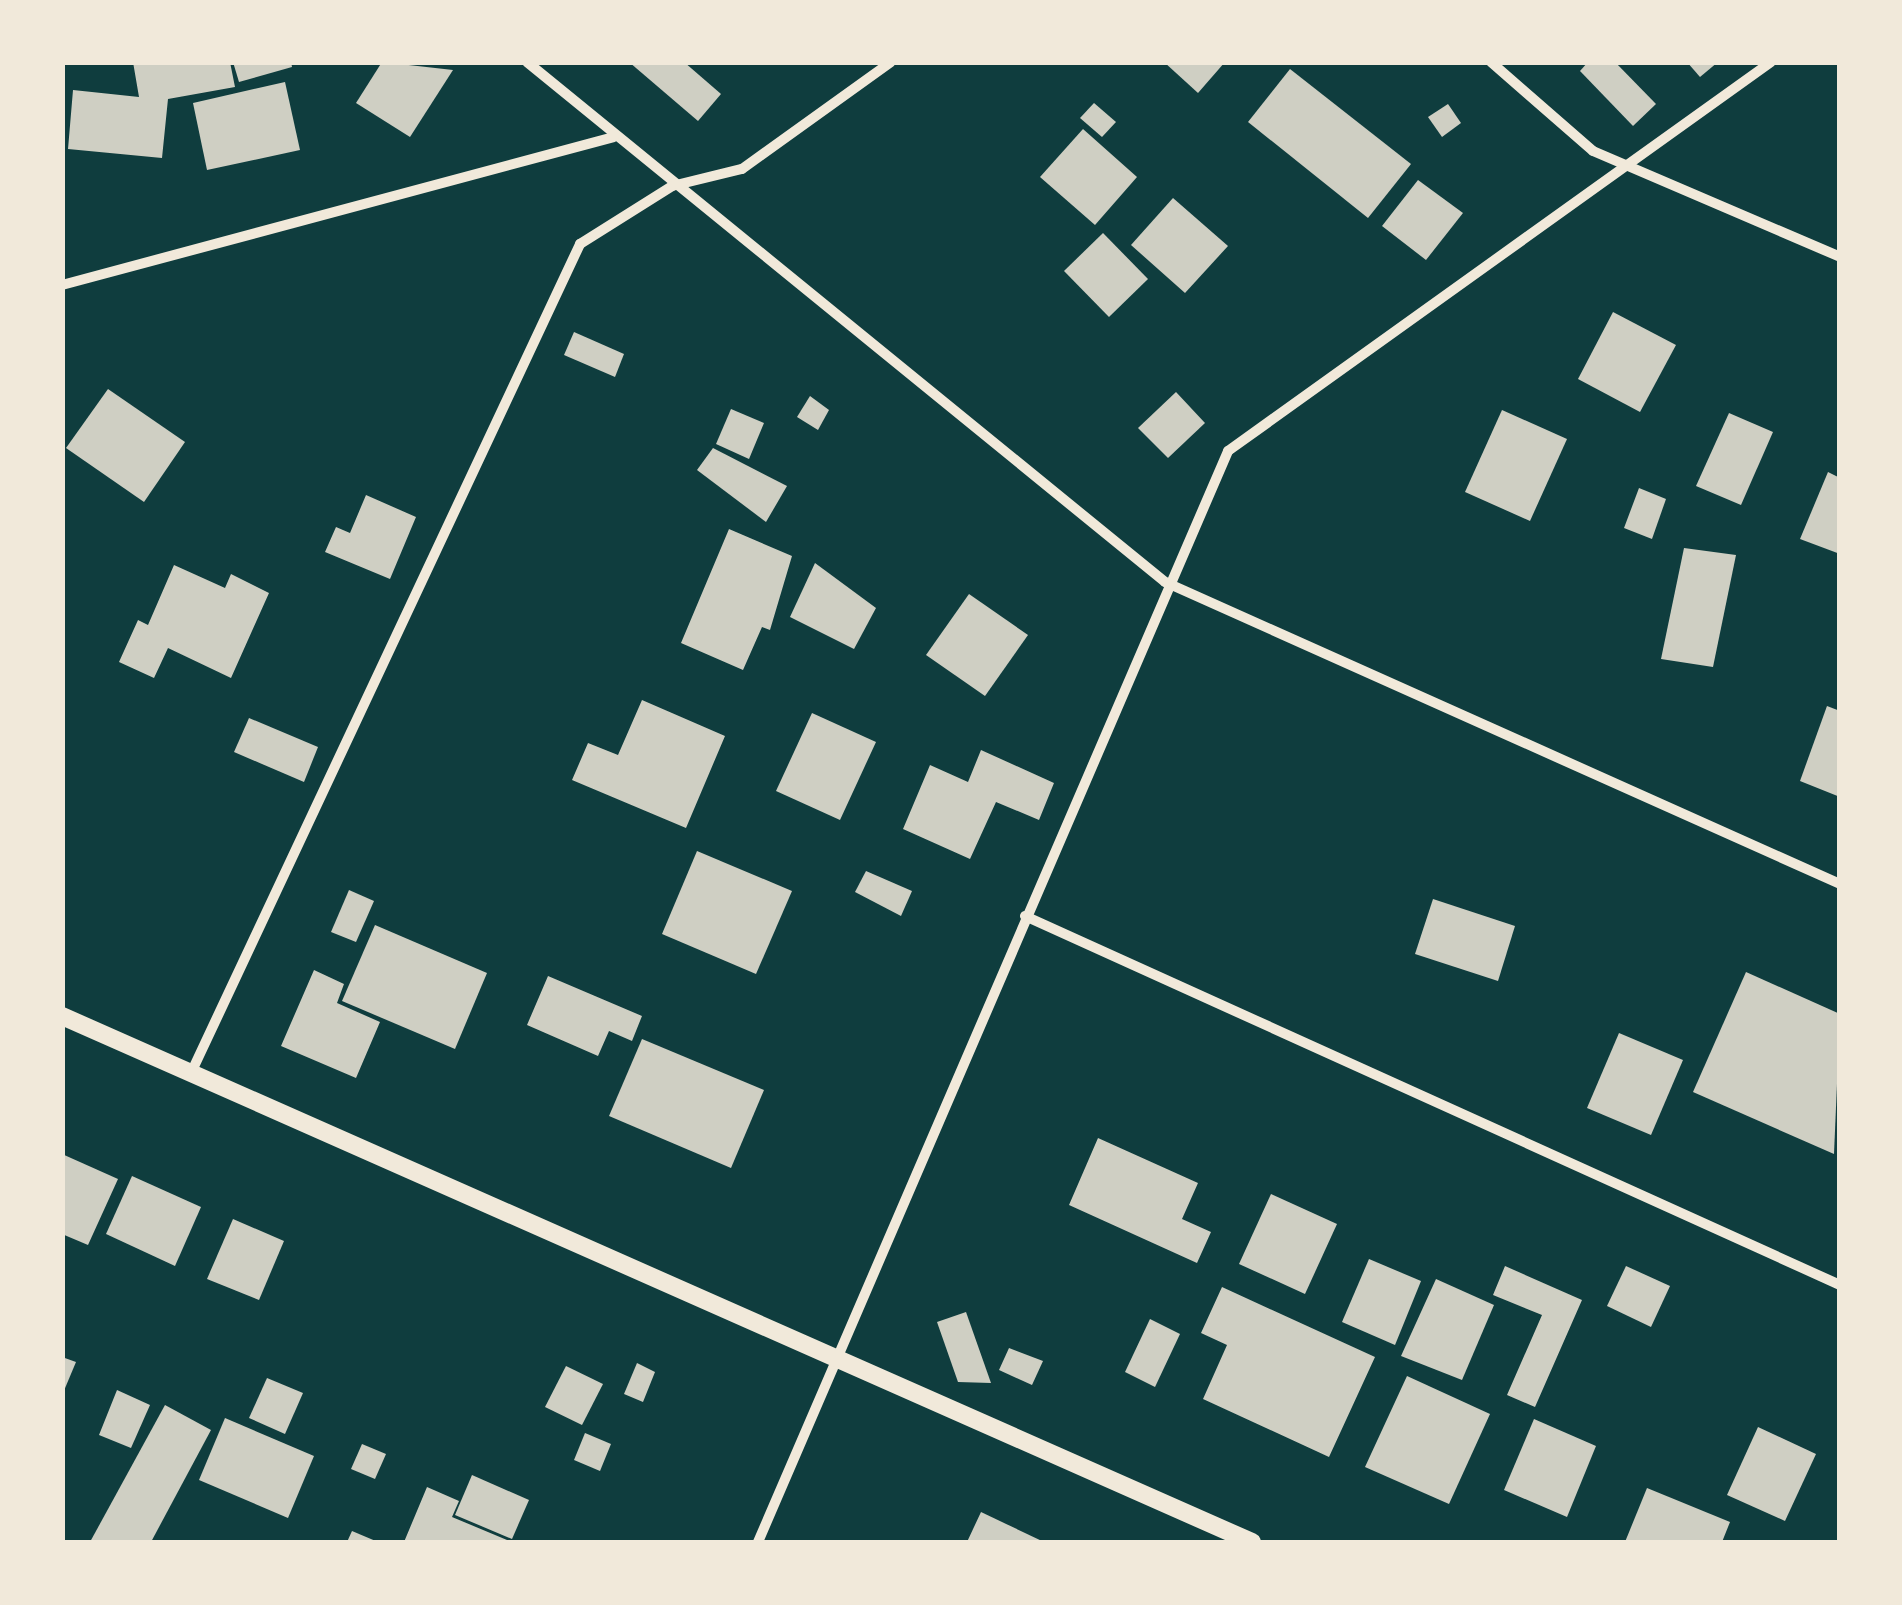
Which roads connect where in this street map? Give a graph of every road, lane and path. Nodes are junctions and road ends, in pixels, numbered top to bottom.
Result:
1 (527, 62) edge
2 (891, 62) edge
3 (1492, 62) edge
4 (1771, 62) edge
5 (614, 136) junction
6 (1631, 167) junction
7 (672, 186) junction
8 (1840, 256) edge
9 (62, 285) edge
10 (1165, 582) junction
11 (1840, 884) edge
12 (1026, 916) junction
13 (62, 1016) edge
14 (192, 1072) junction
15 (1840, 1285) edge
16 (840, 1360) junction
17 (758, 1542) edge
18 (1252, 1542) edge

1 - 5 street
2 - 7 street
3 - 6 street
4 - 6 street
5 - 7 street
5 - 9 street
6 - 8 street
6 - 10 street
7 - 10 street
7 - 14 street
10 - 11 street
10 - 12 street
12 - 15 street
12 - 16 street
13 - 14 street
14 - 16 street
16 - 17 street
16 - 18 street

